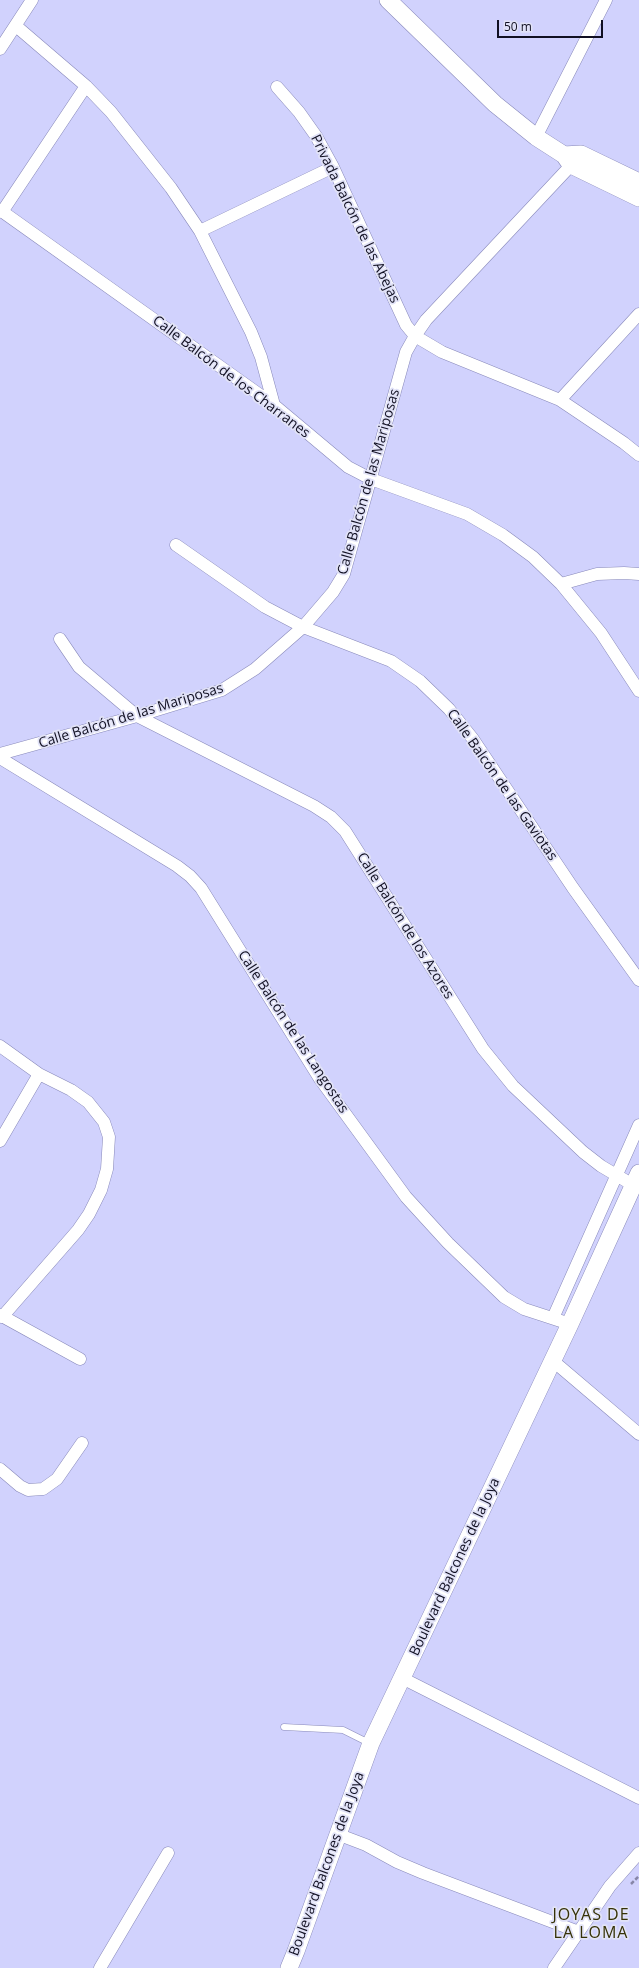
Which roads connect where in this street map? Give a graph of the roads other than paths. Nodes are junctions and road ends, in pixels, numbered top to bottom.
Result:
1 (32, 0) edge
2 (388, 0) edge
3 (606, 0) edge
4 (16, 26) junction
5 (0, 49) edge
6 (86, 86) junction
7 (277, 87) dead end
8 (536, 137) junction
9 (572, 158) junction
10 (333, 167) junction
11 (639, 182) edge
12 (639, 198) edge
13 (1, 211) edge
14 (200, 231) junction
15 (639, 314) edge
16 (415, 336) junction
17 (560, 400) junction
18 (274, 405) junction
19 (639, 455) edge
20 (371, 480) junction
21 (176, 545) dead end
22 (639, 574) edge
23 (561, 584) junction
24 (303, 627) junction
25 (60, 639) dead end
26 (639, 691) edge
27 (137, 716) junction
28 (0, 754) edge
29 (0, 758) edge
30 (639, 980) edge
31 (0, 1046) edge
32 (39, 1074) junction
33 (639, 1125) edge
34 (0, 1141) edge
35 (616, 1176) junction
36 (636, 1179) edge
37 (1, 1316) edge
38 (553, 1318) junction
39 (570, 1324) junction
40 (80, 1359) dead end
41 (552, 1360) junction
42 (639, 1434) edge
43 (82, 1443) dead end
44 (0, 1469) edge
45 (402, 1678) junction
46 (284, 1727) dead end
47 (371, 1744) junction
48 (639, 1798) edge
49 (337, 1834) junction
50 (168, 1853) dead end
51 (637, 1857) edge
52 (579, 1932) junction
53 (100, 1968) edge
54 (289, 1968) edge
55 (554, 1968) edge

1 - 4 street
2 - 8 street
3 - 8 street
4 - 5 street
4 - 6 street
6 - 13 street
6 - 14 street
7 - 10 street, Privada Balcón de las Abejas
8 - 9 street
9 - 11 street
9 - 12 street
9 - 16 street, Calle Balcón de las Mariposas
10 - 14 street
10 - 16 street, Privada Balcón de las Abejas
13 - 18 street, Calle Balcón de los Charranes
14 - 18 street
15 - 17 street
16 - 17 street
16 - 20 street, Calle Balcón de las Mariposas
17 - 19 street
18 - 20 street, Calle Balcón de los Charranes
20 - 23 street, Calle Balcón de los Charranes
20 - 24 street, Calle Balcón de las Mariposas
21 - 24 street, Calle Balcón de las Gaviotas
22 - 23 street
23 - 26 street, Calle Balcón de los Charranes
24 - 27 street, Calle Balcón de las Mariposas
24 - 30 street, Calle Balcón de las Gaviotas
25 - 27 street, Calle Balcón de los Azores
27 - 28 street, Calle Balcón de las Mariposas
27 - 35 street, Calle Balcón de los Azores
29 - 38 street, Calle Balcón de las Langostas
31 - 32 street
32 - 34 street
32 - 37 street
33 - 35 street
35 - 36 street, Calle Balcón de los Azores
35 - 38 street
36 - 39 street, Boulevard Balcones de la Joya
37 - 40 street
38 - 39 street, Calle Balcón de las Langostas
39 - 41 street, Boulevard Balcones de la Joya
41 - 42 street
41 - 45 street, Boulevard Balcones de la Joya
43 - 44 street
45 - 47 street, Boulevard Balcones de la Joya
45 - 48 street
46 - 47 lane
47 - 49 street, Boulevard Balcones de la Joya
49 - 52 street
49 - 54 street, Boulevard Balcones de la Joya
50 - 53 street
51 - 52 street
52 - 55 street

